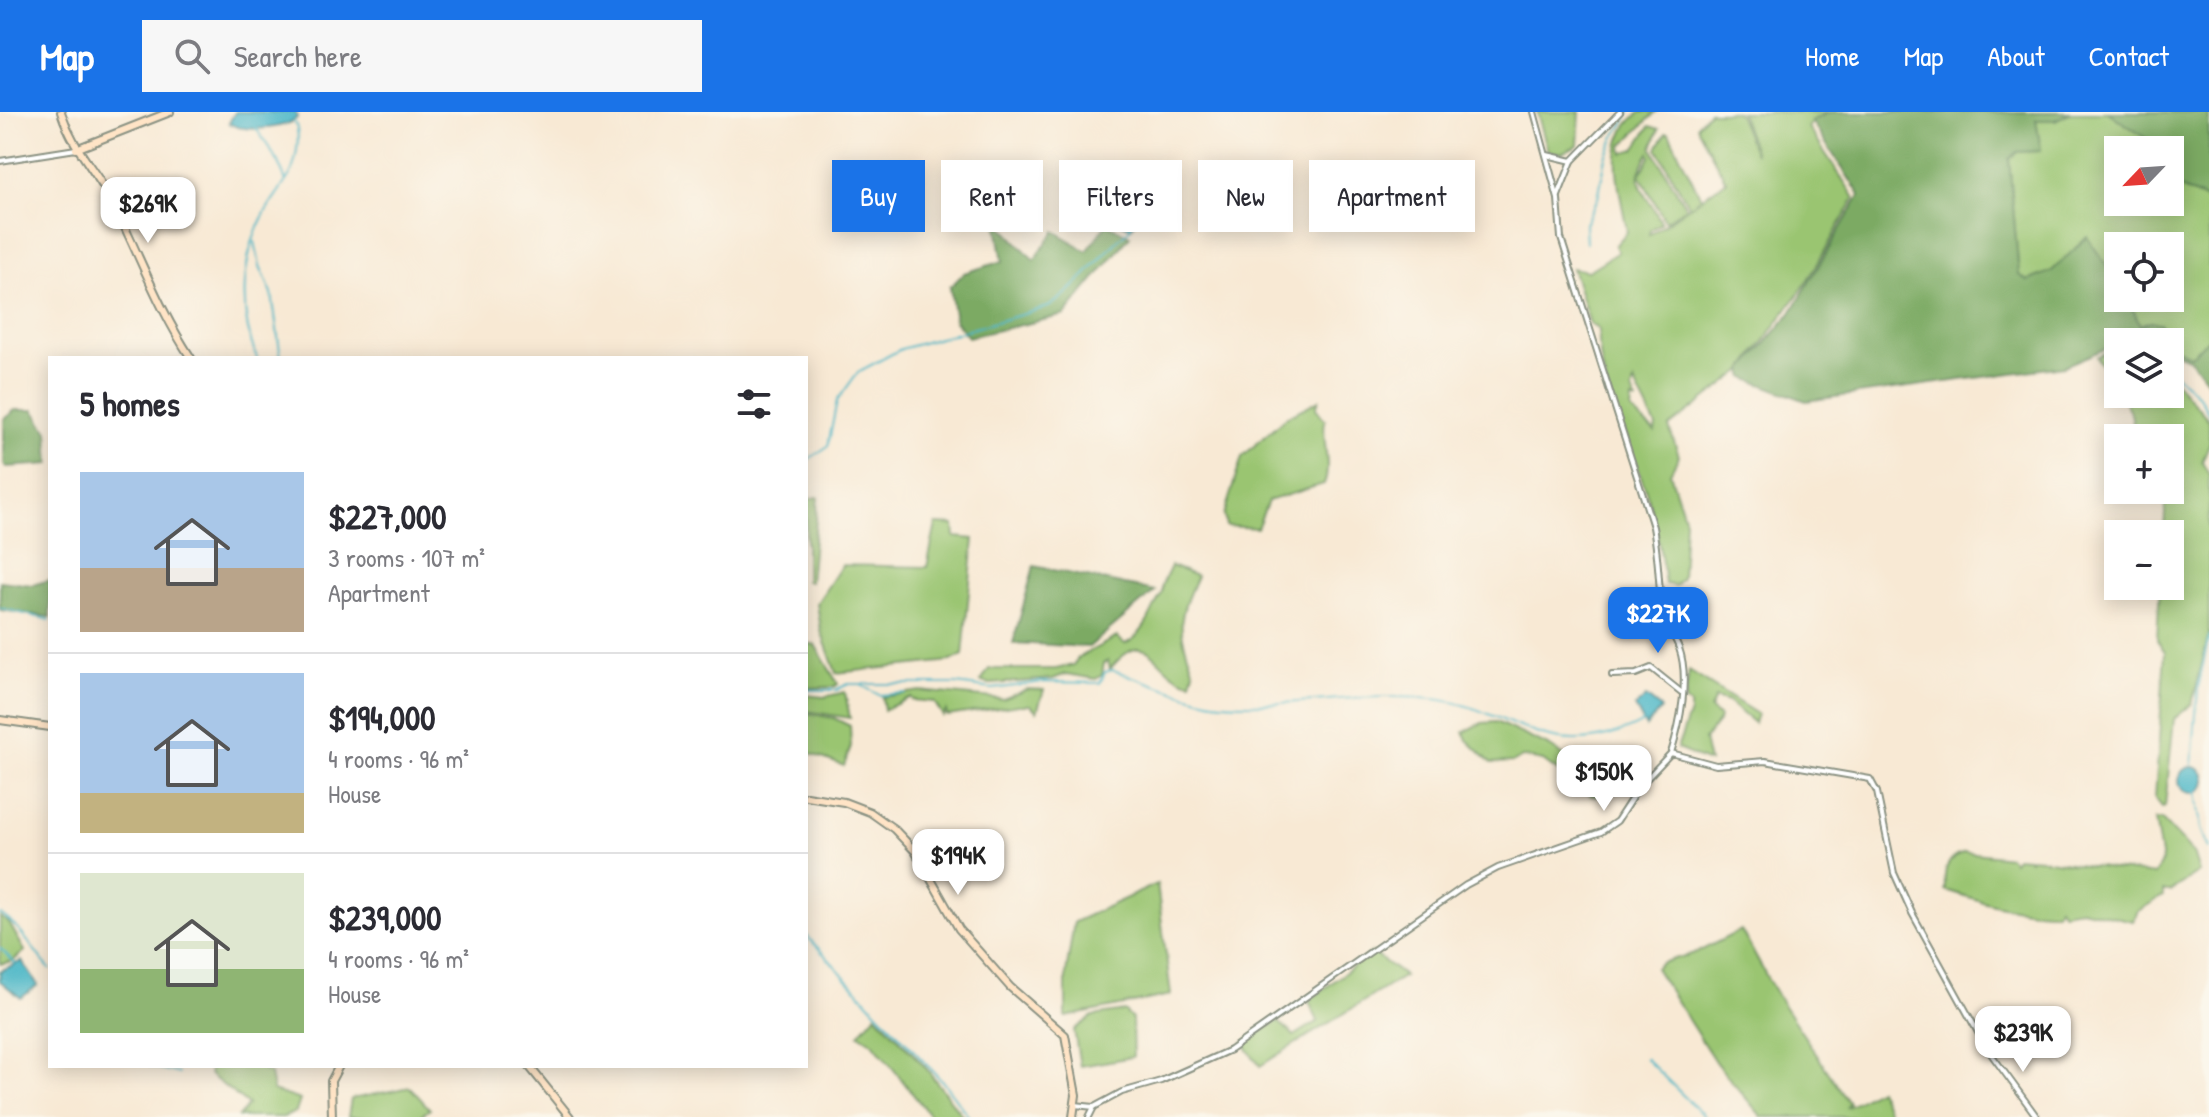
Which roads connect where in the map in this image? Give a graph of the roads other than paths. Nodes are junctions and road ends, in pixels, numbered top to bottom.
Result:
1 (61, 112) edge
2 (170, 112) edge
3 (1534, 112) edge
4 (1620, 112) edge
5 (76, 149) junction
6 (1546, 155) junction
7 (0, 161) edge
8 (1572, 161) junction
9 (1558, 199) junction
10 (190, 356) edge
11 (1612, 675) dead end
12 (1682, 694) junction
13 (0, 720) edge
14 (48, 727) edge
15 (1671, 753) junction
16 (808, 796) edge
17 (338, 1068) edge
18 (531, 1068) edge
19 (1075, 1105) junction
20 (1094, 1107) junction
21 (332, 1117) edge
22 (570, 1117) edge
23 (1073, 1117) edge
24 (1089, 1117) edge
25 (2037, 1117) edge

1 - 5 street
2 - 5 street
3 - 6 street
4 - 8 street
5 - 7 street
5 - 10 street
6 - 8 street
6 - 9 street
8 - 9 street
9 - 12 street
11 - 12 street
12 - 15 street
13 - 14 street
15 - 20 street
15 - 25 street
16 - 19 street
17 - 21 street
18 - 22 street
19 - 20 street
19 - 23 street
20 - 24 street

